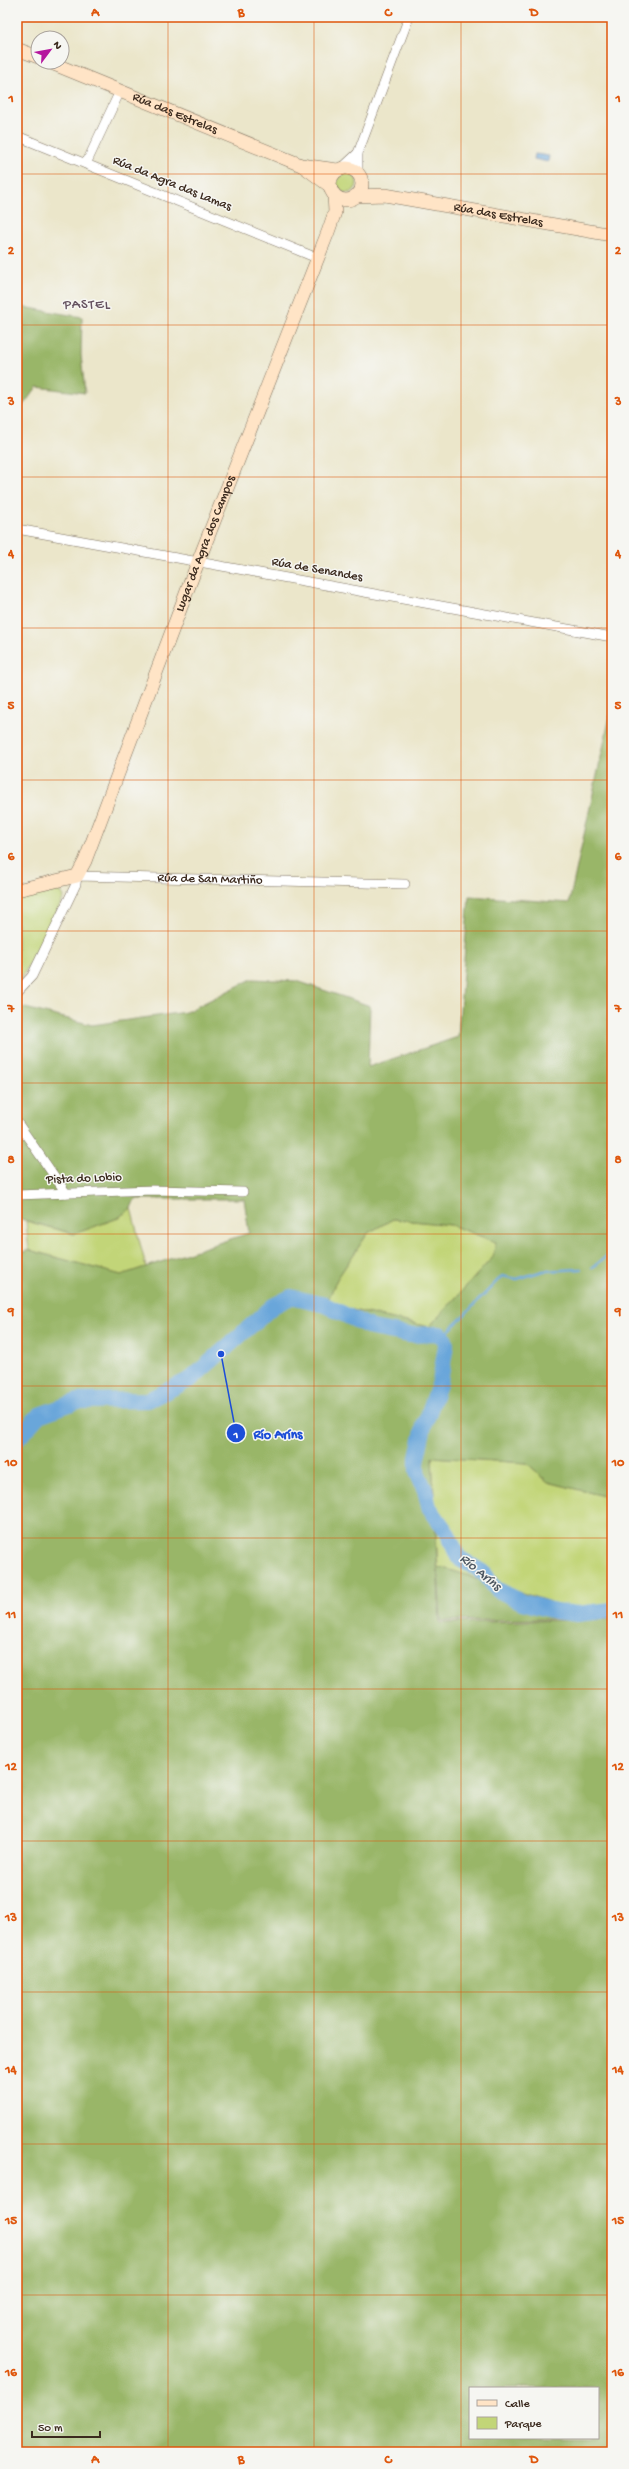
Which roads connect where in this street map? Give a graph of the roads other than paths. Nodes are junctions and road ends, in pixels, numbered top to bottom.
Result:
1 (409, 17) edge
2 (17, 49) edge
3 (30, 54) edge
4 (69, 70) edge
5 (120, 91) junction
6 (17, 136) edge
7 (358, 153) junction
8 (86, 164) junction
9 (301, 165) junction
10 (340, 169) junction
11 (360, 178) junction
12 (332, 190) junction
13 (385, 195) junction
14 (352, 198) junction
15 (335, 212) junction
16 (612, 235) edge
17 (318, 258) junction
18 (17, 529) edge
19 (198, 562) junction
20 (612, 637) edge
21 (77, 876) junction
22 (405, 884) dead end
23 (17, 890) edge
24 (17, 992) edge
25 (17, 1122) edge
26 (243, 1192) dead end
27 (66, 1193) junction
28 (17, 1195) edge

1 - 7 street
2 - 3 street
4 - 5 street, Rúa das Estrelas
5 - 8 street
5 - 9 street, Rúa das Estrelas
6 - 8 street, Rúa da Agra das Lamas
7 - 10 street
7 - 11 street
8 - 17 street, Rúa da Agra das Lamas
9 - 10 street, Rúa das Estrelas
9 - 12 street, Rúa das Estrelas
10 - 11 street
10 - 12 street
11 - 13 street, Rúa das Estrelas
11 - 14 street
12 - 14 street
12 - 15 street, Lugar da Agra dos Campos
13 - 14 street, Rúa das Estrelas
13 - 16 street, Rúa das Estrelas
14 - 15 street, Lugar da Agra dos Campos
15 - 17 street, Lugar da Agra dos Campos
17 - 19 street, Lugar da Agra dos Campos
18 - 19 street, Rúa de Senandes
19 - 20 street, Rúa de Senandes
19 - 21 street, Lugar da Agra dos Campos
21 - 22 street, Rúa de San Martiño
21 - 23 street, Rúa de San Martiño
21 - 24 street
25 - 27 street
26 - 27 street, Pista do Lobio
27 - 28 street, Pista do Lobio

